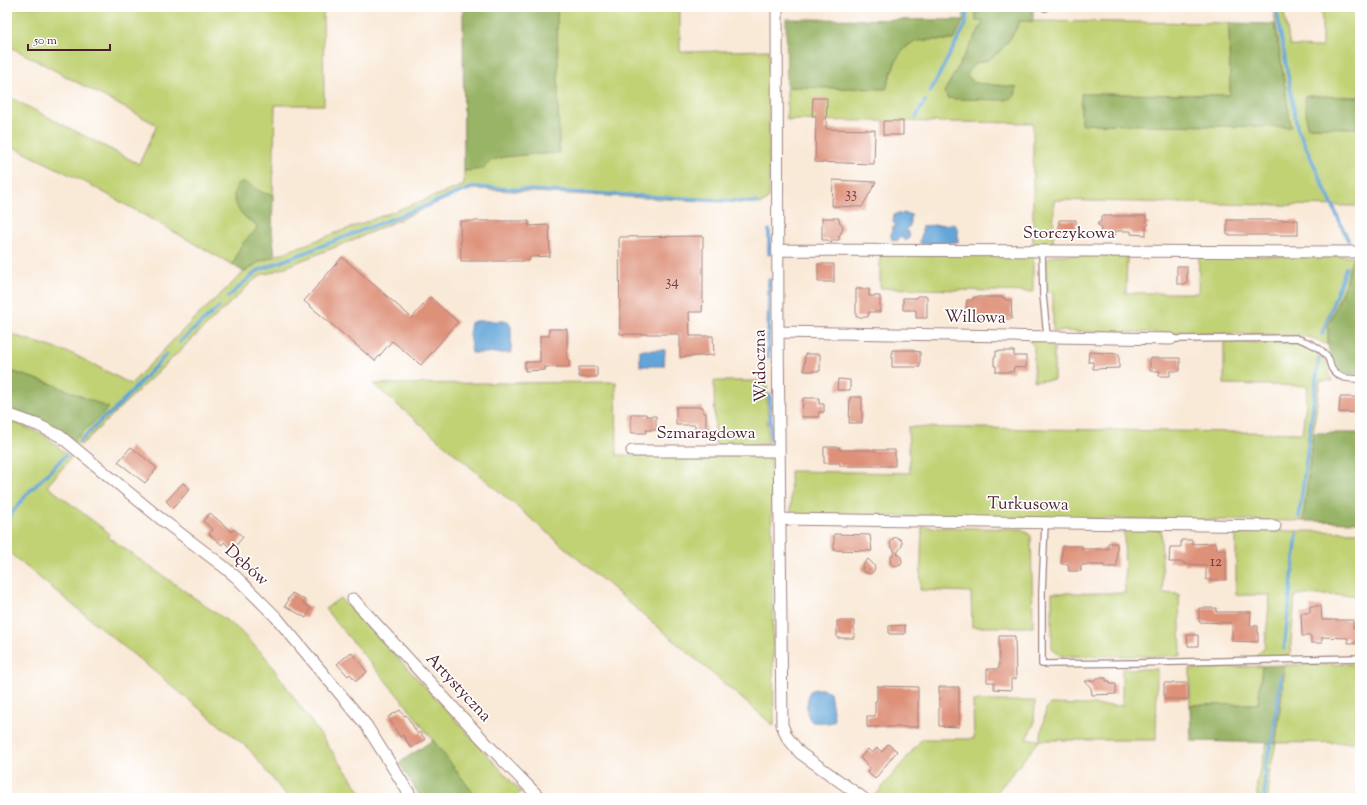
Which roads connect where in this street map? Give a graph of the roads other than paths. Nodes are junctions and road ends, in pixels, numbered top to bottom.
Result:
1 (777, 7) edge
2 (778, 250) junction
3 (1042, 251) junction
4 (1360, 252) edge
5 (778, 332) junction
6 (1047, 336) junction
7 (1171, 339) joint
8 (1360, 379) edge
9 (7, 414) edge
10 (632, 451) dead end
11 (779, 451) junction
12 (780, 520) junction
13 (1044, 522) junction
14 (1275, 526) dead end
15 (353, 599) dead end
16 (1360, 658) edge
17 (412, 798) edge
18 (540, 798) edge
19 (863, 798) edge

1 - 2 street, Widoczna
2 - 3 street, Storczykowa
2 - 5 street, Widoczna
3 - 4 street, Storczykowa
3 - 6 lane
5 - 6 street, Willowa
5 - 11 street, Widoczna
6 - 7 street, Willowa
7 - 8 lane
9 - 17 street, Dębów
10 - 11 street, Szmaragdowa
11 - 12 street, Widoczna
12 - 13 street, Turkusowa
12 - 19 street, Widoczna
13 - 14 street, Turkusowa
13 - 16 lane
15 - 18 street, Artystyczna

